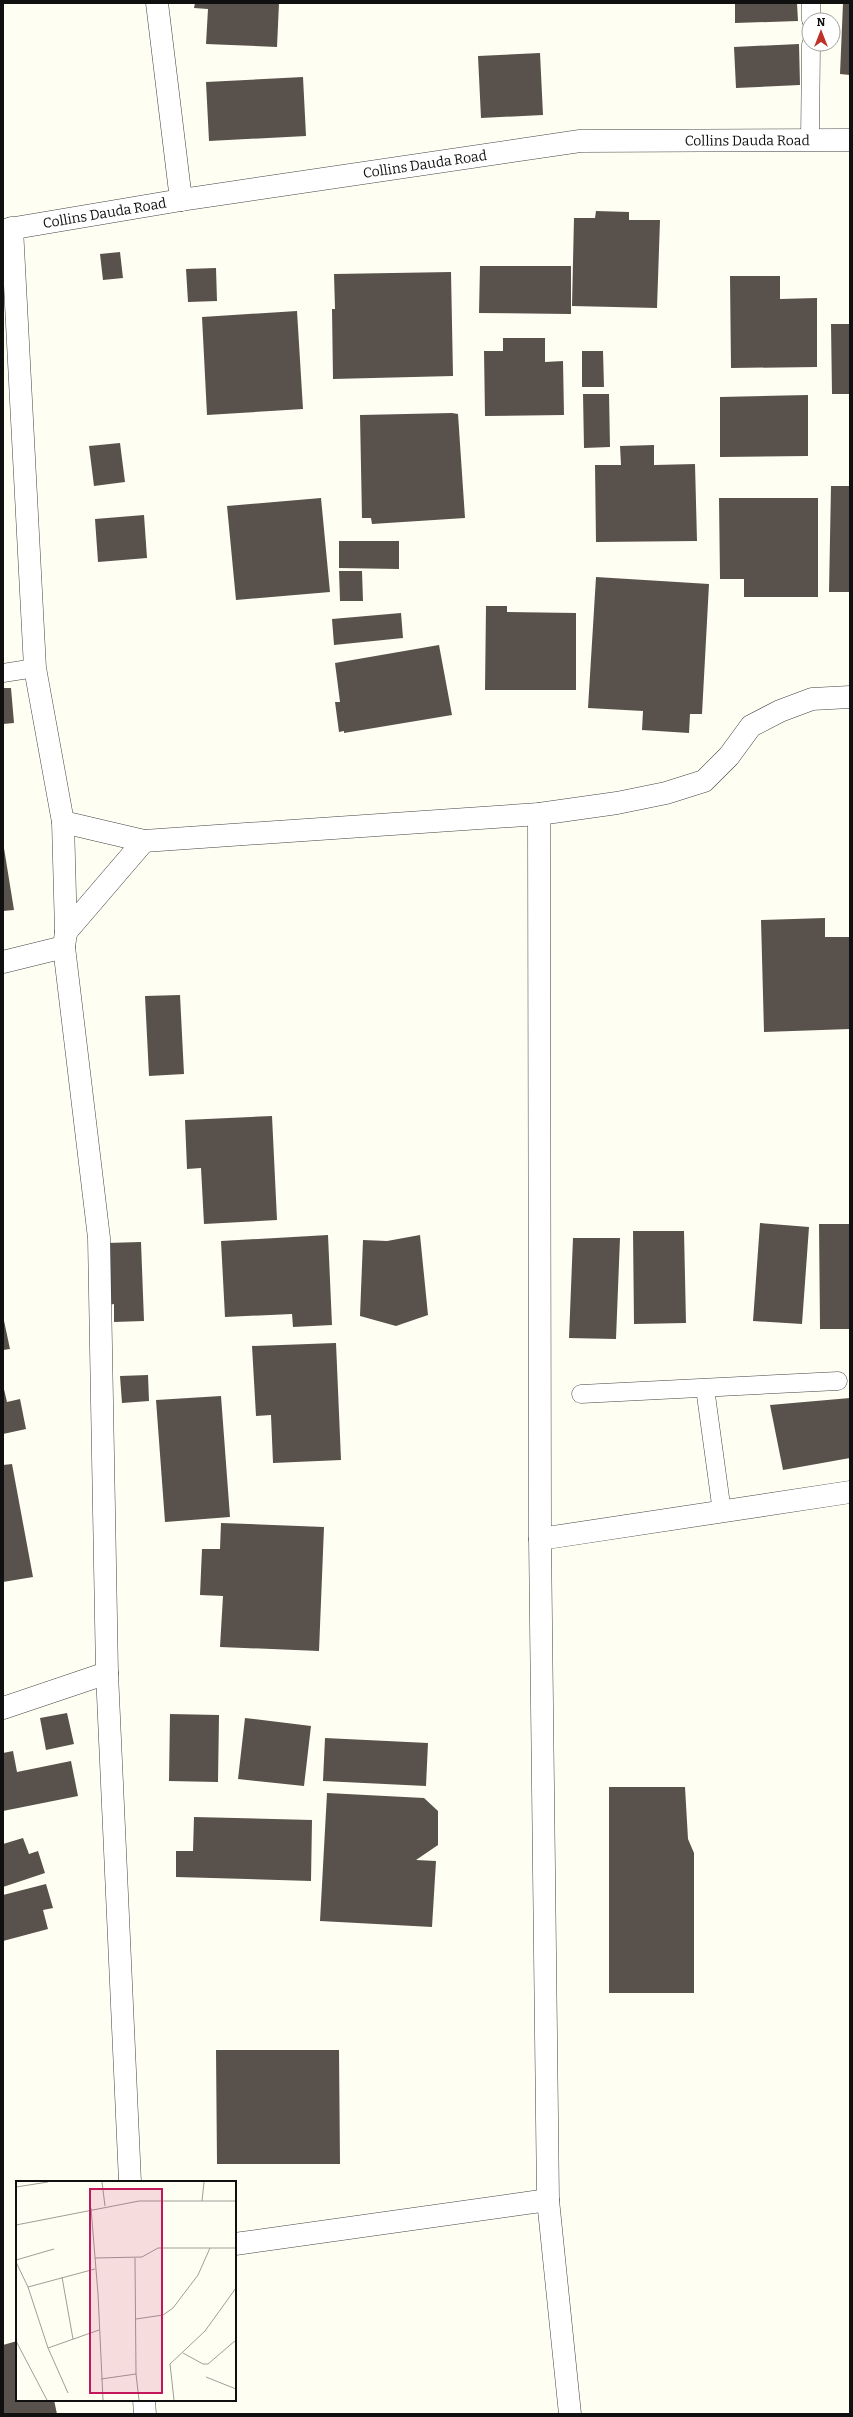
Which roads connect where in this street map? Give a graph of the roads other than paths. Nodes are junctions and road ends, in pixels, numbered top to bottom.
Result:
1 (157, 3) edge
2 (810, 52) edge
3 (810, 140) junction
4 (850, 140) edge
5 (182, 200) junction
6 (7, 229) edge
7 (36, 668) junction
8 (3, 673) edge
9 (850, 697) edge
10 (539, 814) junction
11 (63, 822) junction
12 (144, 841) junction
13 (65, 940) junction
14 (3, 962) edge
15 (838, 1381) dead end
16 (705, 1388) junction
17 (581, 1394) dead end
18 (850, 1492) edge
19 (722, 1512) junction
20 (540, 1539) junction
21 (107, 1673) junction
22 (3, 1708) edge
23 (130, 2181) edge
24 (548, 2200) junction
25 (236, 2244) edge
26 (144, 2401) edge
27 (145, 2414) edge
28 (570, 2414) edge

1 - 5 street
2 - 3 lane
3 - 4 street, Collins Dauda Road
3 - 5 street, Collins Dauda Road
5 - 6 street, Collins Dauda Road
6 - 7 street
7 - 8 lane
7 - 11 street
9 - 10 street
10 - 12 street
10 - 20 street
11 - 12 street
11 - 13 street
12 - 13 street
13 - 14 street
13 - 21 street
15 - 16 lane
16 - 17 lane
16 - 19 lane
18 - 19 street
19 - 20 street
20 - 24 street
21 - 22 street
21 - 23 street
24 - 25 street
24 - 28 street
26 - 27 street

